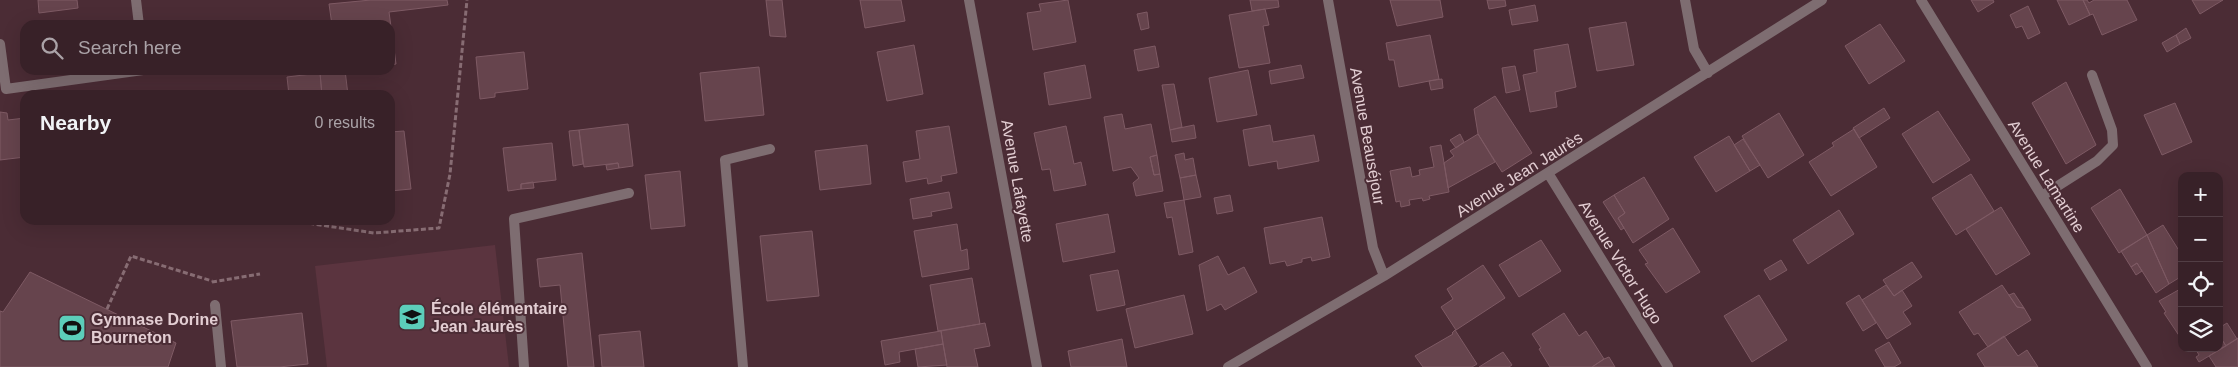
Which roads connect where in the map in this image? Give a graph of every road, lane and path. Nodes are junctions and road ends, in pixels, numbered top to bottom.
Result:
1 (136, 0) edge
2 (467, 0) edge
3 (969, 0) edge
4 (1328, 0) edge
5 (1685, 0) edge
6 (1822, 0) edge
7 (1921, 0) edge
8 (138, 20) edge
9 (0, 44) edge
10 (1708, 73) junction
11 (107, 75) edge
12 (2092, 75) dead end
13 (770, 149) dead end
14 (1548, 173) junction
15 (629, 193) dead end
16 (2042, 196) junction
17 (320, 225) edge
18 (260, 274) dead end
19 (1384, 276) junction
20 (212, 281) junction
21 (215, 305) joint
22 (107, 309) dead end
23 (220, 367) edge
24 (524, 367) edge
25 (743, 367) edge
26 (1037, 367) edge
27 (1228, 367) edge
28 (1668, 367) edge
29 (2147, 367) edge

1 - 8 street
2 - 17 path
3 - 26 street, Avenue Lafayette
4 - 19 street, Avenue Beauséjour
5 - 10 street
6 - 10 street, Avenue Jean Jaurès
7 - 16 street, Avenue Lamartine
9 - 11 street
10 - 14 street, Avenue Jean Jaurès
12 - 16 street
13 - 25 street
14 - 19 street, Avenue Jean Jaurès
14 - 28 street, Avenue Victor Hugo
15 - 24 street
16 - 29 street, Avenue Lamartine
18 - 20 path
19 - 27 street, Avenue Jean Jaurès
20 - 21 path
20 - 22 path
21 - 23 street

